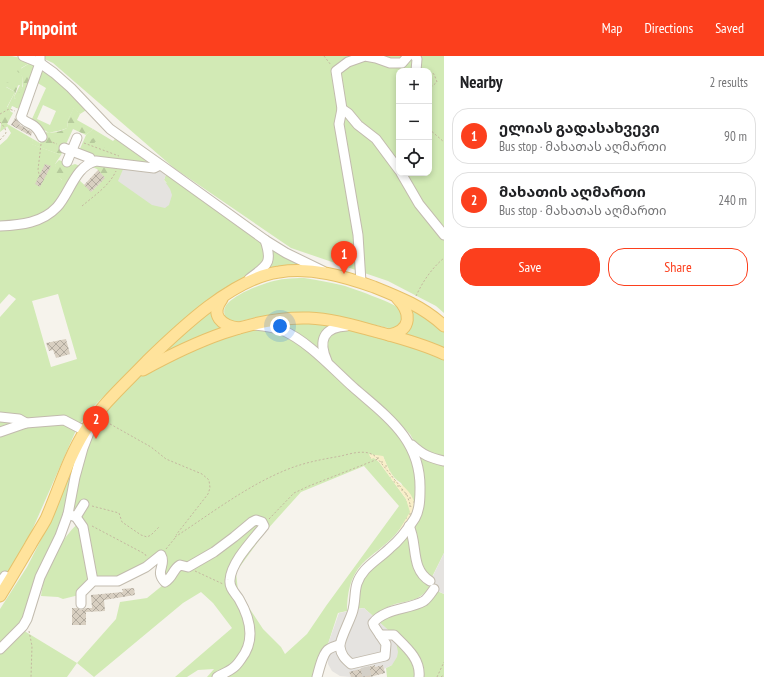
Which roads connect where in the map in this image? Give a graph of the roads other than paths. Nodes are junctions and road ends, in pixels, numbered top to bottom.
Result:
1 (23, 56) edge
2 (408, 56) edge
3 (415, 56) edge
4 (40, 59) edge
5 (416, 68) edge
6 (342, 110) junction
7 (42, 137) road end
8 (77, 139) road end
9 (68, 149) junction
10 (67, 162) dead end
11 (92, 162) junction
12 (396, 166) edge
13 (163, 168) junction
14 (403, 176) edge
15 (0, 226) edge
16 (444, 235) edge
17 (265, 240) junction
18 (328, 274) junction
19 (361, 282) junction
20 (241, 285) junction
21 (225, 295) junction
22 (396, 296) junction
23 (254, 325) junction
24 (352, 325) junction
25 (444, 326) edge
26 (240, 328) junction
27 (389, 335) junction
28 (444, 354) edge
29 (329, 365) junction
30 (131, 378) junction
31 (95, 416) junction
32 (0, 417) edge
33 (26, 423) junction
34 (85, 431) junction
35 (0, 432) edge
36 (408, 440) junction
37 (444, 461) edge
38 (84, 504) road end
39 (75, 518) junction
40 (409, 526) junction
41 (4, 578) edge
42 (93, 581) junction
43 (0, 596) edge
44 (81, 604) dead end
45 (380, 635) junction
46 (339, 646) junction
47 (0, 649) edge
48 (217, 677) edge
49 (317, 677) edge
50 (418, 677) edge

1 - 4 street
2 - 6 street
3 - 5 street
4 - 7 street
4 - 13 street
6 - 12 street
6 - 19 street
8 - 9 street
9 - 10 street
9 - 11 street
11 - 13 street
11 - 15 street
13 - 17 street
14 - 16 street
17 - 18 street
17 - 20 street
18 - 19 main road
18 - 20 main road
19 - 22 main road
20 - 21 main road
21 - 26 main road
21 - 30 main road
22 - 25 main road
22 - 27 main road
23 - 24 main road
23 - 26 main road
23 - 29 street
24 - 27 main road
24 - 29 street
26 - 30 main road
27 - 28 main road
29 - 36 street
30 - 31 main road
31 - 34 main road
31 - 39 street
32 - 33 street
33 - 34 street
33 - 35 street
34 - 41 main road
36 - 37 street
36 - 40 street
38 - 39 street
39 - 42 street
39 - 47 street
40 - 45 street
40 - 46 street
41 - 43 main road
42 - 44 street
42 - 48 street
45 - 46 street
45 - 50 street
46 - 49 street

